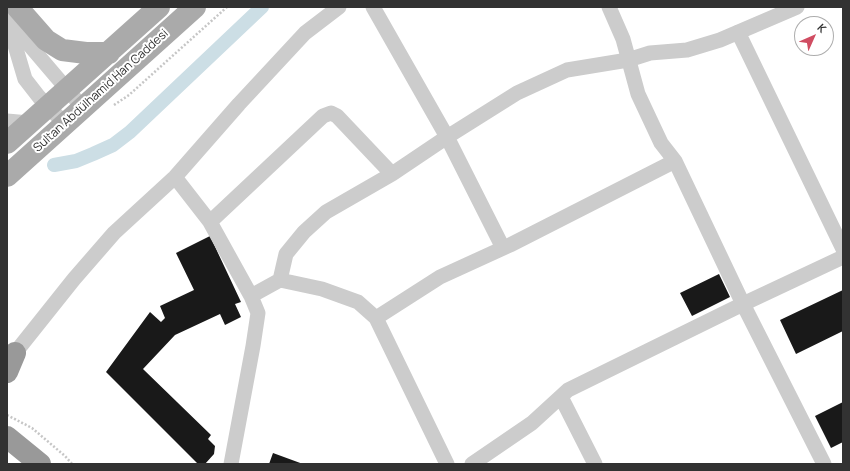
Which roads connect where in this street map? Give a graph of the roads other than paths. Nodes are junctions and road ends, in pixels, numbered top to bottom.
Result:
1 (15, 7) edge
2 (159, 7) edge
3 (195, 7) edge
4 (339, 7) edge
5 (373, 7) edge
6 (609, 7) edge
7 (797, 7) edge
8 (738, 32) junction
9 (108, 53) junction
10 (628, 60) junction
11 (67, 90) junction
12 (48, 106) junction
13 (83, 108) junction
14 (7, 120) edge
15 (29, 123) junction
16 (65, 124) junction
17 (447, 137) junction
18 (7, 143) edge
19 (675, 161) junction
20 (392, 174) junction
21 (7, 176) edge
22 (175, 177) junction
23 (210, 222) junction
24 (503, 248) junction
25 (843, 249) edge
26 (843, 257) edge
27 (280, 280) junction
28 (251, 296) junction
29 (743, 304) junction
30 (376, 318) junction
31 (10, 361) edge
32 (561, 396) junction
33 (7, 438) edge
34 (40, 464) edge
35 (231, 464) edge
36 (447, 464) edge
37 (472, 464) edge
38 (595, 464) edge
39 (824, 464) edge

1 - 9 main road
1 - 11 street
1 - 12 street
2 - 9 main road, Sultan Abdülhamid Han Caddesi
3 - 13 main road, Sultan Abdülhamid Han Caddesi
4 - 22 street
5 - 17 street
6 - 10 street
7 - 8 street
8 - 10 street
8 - 25 street
9 - 11 main road, Sultan Abdülhamid Han Caddesi
10 - 17 street
10 - 19 street
11 - 12 main road, Sultan Abdülhamid Han Caddesi
11 - 13 street
12 - 15 main road, Sultan Abdülhamid Han Caddesi
12 - 16 street
13 - 16 main road, Sultan Abdülhamid Han Caddesi
14 - 15 street
15 - 18 main road, Sultan Abdülhamid Han Caddesi
16 - 21 main road, Sultan Abdülhamid Han Caddesi
17 - 20 street
17 - 24 street
19 - 24 street
19 - 29 street
20 - 23 street
20 - 27 street
22 - 23 street
22 - 31 street
23 - 28 street
24 - 30 street
26 - 29 street
27 - 28 street
27 - 30 street
28 - 35 street
29 - 32 street
29 - 39 street
30 - 36 street
32 - 37 street
32 - 38 street
33 - 34 highway

